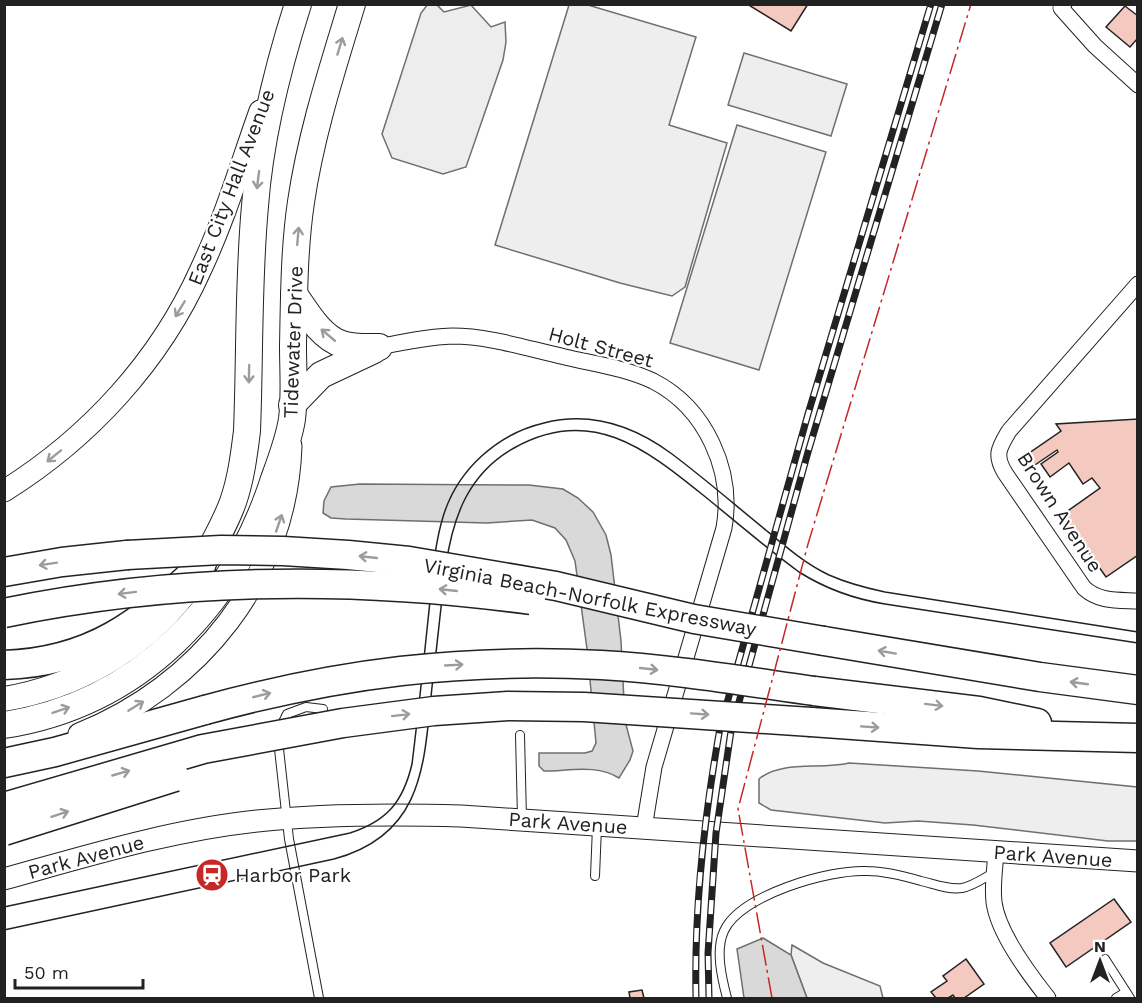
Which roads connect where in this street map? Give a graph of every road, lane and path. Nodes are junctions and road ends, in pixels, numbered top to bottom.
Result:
1 (298, 4) edge
2 (352, 4) edge
3 (1060, 6) edge
4 (280, 60) junction
5 (1137, 85) edge
6 (1137, 284) edge
7 (294, 294) junction
8 (380, 347) junction
9 (292, 413) junction
10 (4, 491) edge
11 (201, 566) junction
12 (4, 572) edge
13 (1137, 601) edge
14 (4, 613) edge
15 (694, 619) junction
16 (4, 665) edge
17 (1137, 690) edge
18 (4, 699) edge
19 (333, 716) junction
20 (4, 725) edge
21 (519, 735) dead end
22 (1104, 737) junction
23 (1137, 738) edge
24 (4, 762) edge
25 (4, 807) edge
26 (286, 819) junction
27 (522, 820) junction
28 (597, 825) junction
29 (644, 828) junction
30 (4, 831) edge
31 (1137, 861) edge
32 (995, 862) junction
33 (595, 876) dead end
34 (4, 879) edge
35 (1105, 959) dead end
36 (1128, 995) edge
37 (319, 999) edge
38 (727, 999) edge
39 (1048, 999) edge
40 (1116, 999) edge

1 - 4 highway
7 -> 2 highway, Tidewater Drive
3 - 5 street
4 -> 10 main road, East City Hall Avenue
4 -> 11 highway
6 - 13 street, Brown Avenue
8 -> 7 highway
7 - 9 highway, Tidewater Drive
8 - 9 highway
8 - 29 street, Holt Street
20 -> 9 highway, Tidewater Drive
24 -> 9 main road
11 - 16 highway
11 - 18 main road
15 -> 12 highway, Virginia Beach-Norfolk Expressway, bridge
15 -> 14 highway, bridge
17 -> 15 highway, Virginia Beach-Norfolk Expressway, bridge
19 -> 22 highway, bridge
25 -> 19 highway, bridge
19 - 26 lane
30 -> 19 highway, bridge
21 - 27 lane
22 - 23 highway
24 -> 22 highway, bridge
26 - 27 main road, Park Avenue
26 - 34 main road, Park Avenue
26 - 37 lane
27 - 28 main road, Park Avenue
28 - 29 main road, Park Avenue
28 - 33 lane
29 - 32 main road, Park Avenue
31 - 32 main road, Park Avenue
32 - 38 lane
32 - 39 street
35 - 36 lane
36 - 40 lane

